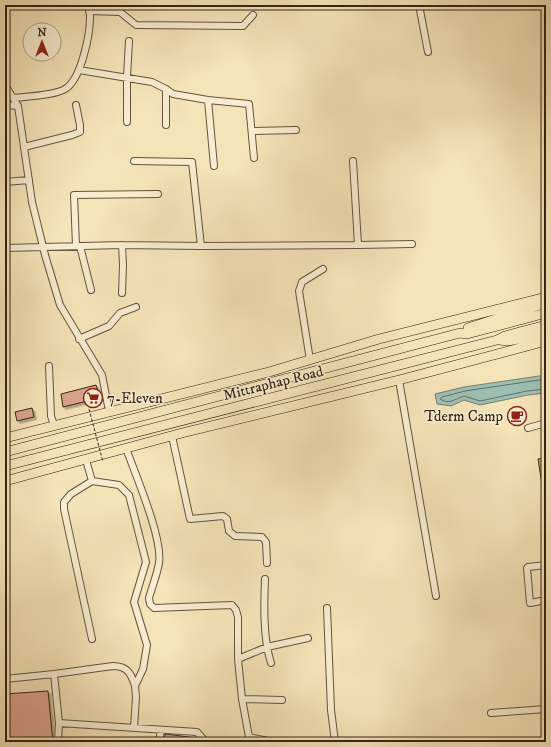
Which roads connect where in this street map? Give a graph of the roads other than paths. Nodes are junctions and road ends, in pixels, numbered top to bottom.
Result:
1 (419, 5) edge
2 (89, 8) edge
3 (253, 15) dead end
4 (129, 41) dead end
5 (428, 52) dead end
6 (79, 70) junction
7 (127, 77) junction
8 (5, 85) edge
9 (166, 89) junction
10 (13, 98) junction
11 (208, 100) junction
12 (5, 105) edge
13 (76, 105) dead end
14 (18, 106) junction
15 (127, 122) dead end
16 (166, 125) dead end
17 (296, 130) dead end
18 (252, 131) junction
19 (24, 147) junction
20 (254, 158) dead end
21 (134, 161) dead end
22 (353, 161) dead end
23 (214, 166) dead end
24 (29, 180) junction
25 (5, 182) edge
26 (158, 194) dead end
27 (412, 244) dead end
28 (122, 245) junction
29 (358, 245) junction
30 (78, 246) junction
31 (201, 246) junction
32 (5, 248) edge
33 (43, 248) junction
34 (323, 269) dead end
35 (91, 290) dead end
36 (122, 293) dead end
37 (546, 297) edge
38 (546, 303) edge
39 (136, 307) dead end
40 (546, 313) edge
41 (546, 325) edge
42 (460, 333) junction
43 (546, 334) edge
44 (80, 339) junction
45 (498, 340) junction
46 (546, 341) edge
47 (310, 360) junction
48 (49, 366) dead end
49 (399, 380) junction
50 (239, 391) junction
51 (180, 394) junction
52 (242, 405) junction
53 (108, 406) dead end
54 (546, 423) edge
55 (54, 425) junction
56 (528, 428) dead end
57 (193, 431) junction
58 (172, 436) junction
59 (5, 438) edge
60 (126, 448) junction
61 (5, 452) edge
62 (86, 460) junction
63 (5, 466) edge
64 (5, 481) edge
65 (92, 481) junction
66 (267, 562) dead end
67 (546, 565) edge
68 (265, 579) dead end
69 (436, 596) dead end
70 (546, 600) edge
71 (327, 608) dead end
72 (308, 638) dead end
73 (92, 639) dead end
74 (267, 647) junction
75 (238, 659) junction
76 (271, 662) dead end
77 (54, 674) junction
78 (5, 679) edge
79 (135, 686) junction
80 (242, 699) junction
81 (282, 700) dead end
82 (546, 709) edge
83 (491, 713) dead end
84 (59, 723) junction
85 (134, 728) junction
86 (161, 730) junction
87 (249, 739) edge
88 (58, 742) edge
89 (159, 742) edge
90 (206, 742) edge
91 (273, 742) edge
92 (335, 742) edge

1 - 5 street
2 - 3 street
2 - 6 street
4 - 7 street
6 - 7 street
6 - 10 street
7 - 9 street
7 - 15 street
8 - 10 street
9 - 11 street
9 - 16 street
10 - 14 street
11 - 18 street
11 - 23 street
12 - 14 street
13 - 19 street
14 - 19 street
17 - 18 street
18 - 20 street
19 - 24 street
21 - 31 street
22 - 29 street
24 - 25 street
24 - 33 street
26 - 30 street
27 - 29 street
28 - 30 street
28 - 31 street
28 - 36 street
29 - 31 street
30 - 33 street
30 - 35 street
32 - 33 street
33 - 44 street
34 - 47 street
37 - 47 highway, Mittraphap Road
38 - 42 highway
39 - 44 street
40 - 42 highway, Mittraphap Road
41 - 45 highway, Mittraphap Road
42 - 50 highway, Mittraphap Road
43 - 45 highway
44 - 53 street
45 - 52 highway, Mittraphap Road
46 - 49 highway, Mittraphap Road
47 - 51 highway, Mittraphap Road
48 - 55 street
49 - 57 highway, Mittraphap Road
49 - 69 street
50 - 51 highway
50 - 61 highway, Mittraphap Road
51 - 55 highway, Mittraphap Road
52 - 57 highway
52 - 63 highway, Mittraphap Road
54 - 56 street
55 - 59 highway, Mittraphap Road
57 - 58 highway, Mittraphap Road
58 - 60 highway, Mittraphap Road
58 - 66 street
60 - 62 highway, Mittraphap Road
60 - 75 street
62 - 64 highway, Mittraphap Road
62 - 65 street
65 - 73 street
65 - 79 street
67 - 70 street
68 - 74 street
71 - 92 street
72 - 74 street
74 - 75 street
74 - 76 street
75 - 80 street
77 - 78 street
77 - 79 street
77 - 84 street
79 - 85 street
80 - 81 street
80 - 87 street
82 - 83 street
84 - 85 street
84 - 88 street
85 - 86 street
86 - 89 street
86 - 90 street
87 - 91 street

